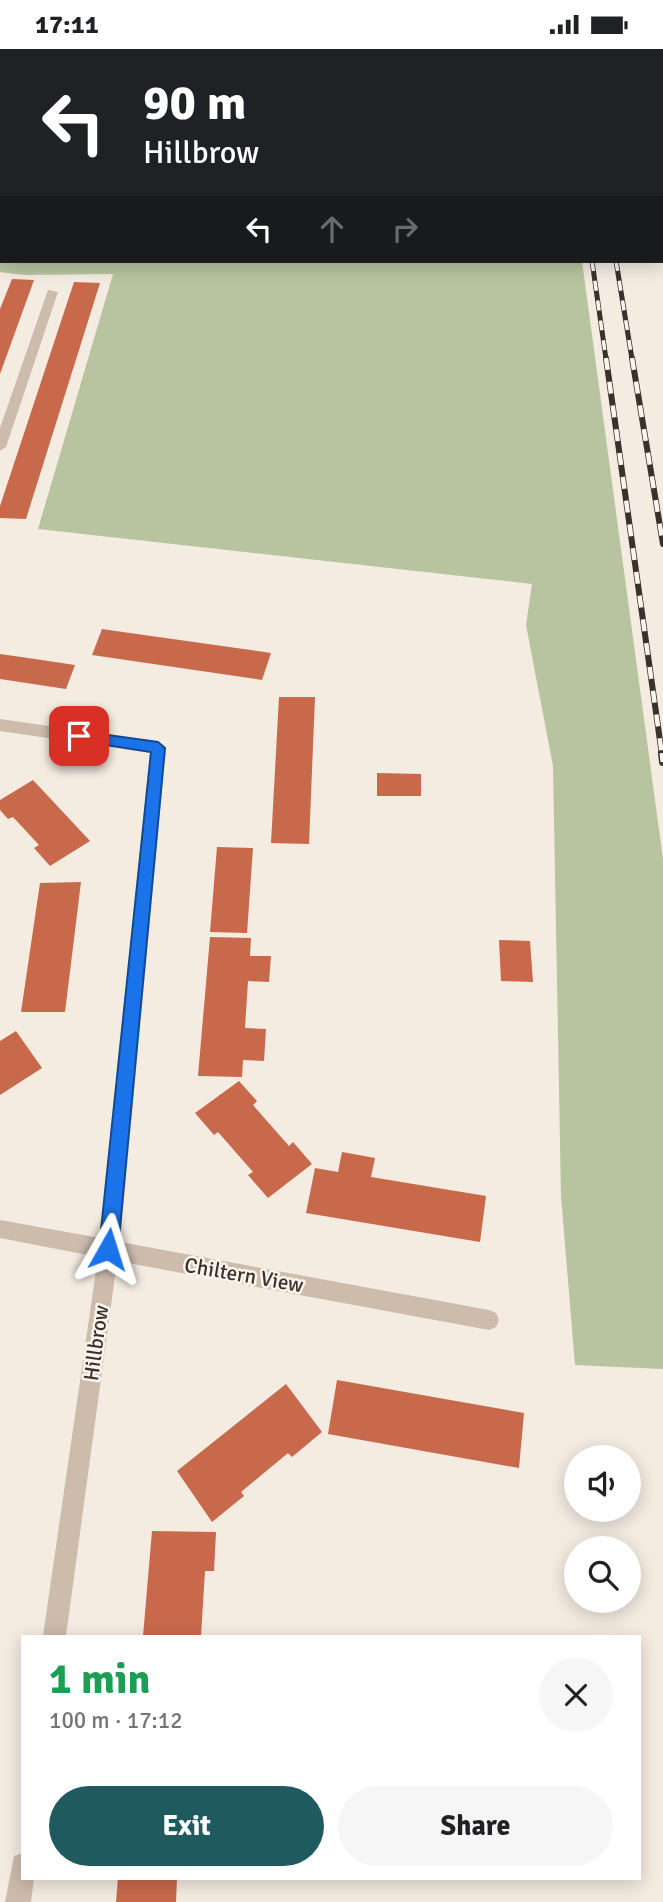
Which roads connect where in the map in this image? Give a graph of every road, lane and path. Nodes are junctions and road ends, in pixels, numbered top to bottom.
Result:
1 (52, 292) dead end
2 (0, 447) edge
3 (0, 725) edge
4 (0, 1229) edge
5 (108, 1249) junction
6 (489, 1319) dead end
7 (55, 1635) edge
8 (21, 1880) edge
9 (18, 1902) edge

1 - 2 street
3 - 5 street, Hillbrow
4 - 5 street, Chiltern View
5 - 6 street, Chiltern View
5 - 7 street, Hillbrow
8 - 9 street

